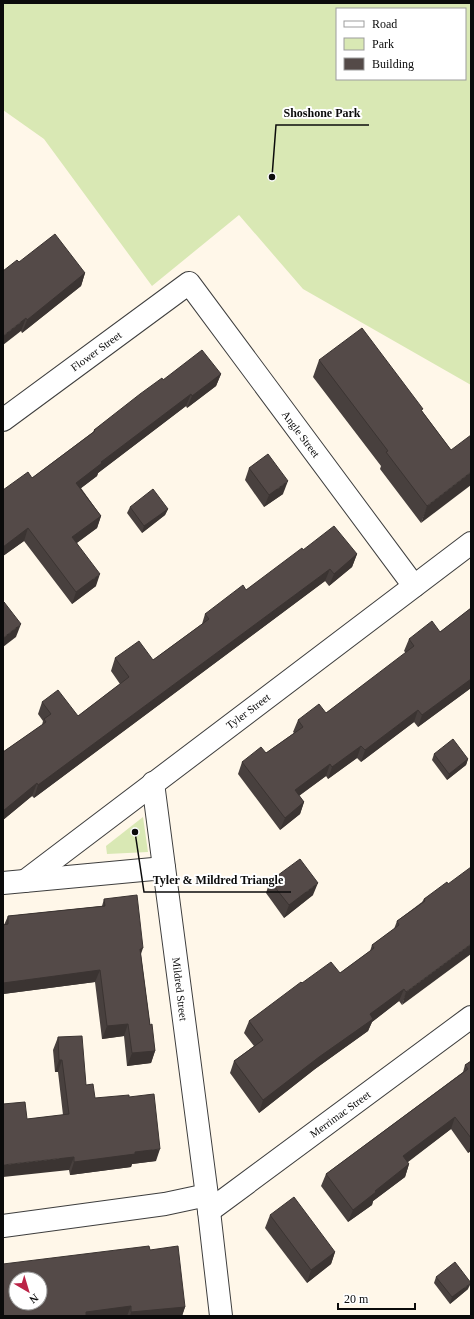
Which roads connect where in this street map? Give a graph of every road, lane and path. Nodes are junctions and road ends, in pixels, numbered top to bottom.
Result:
1 (189, 282) joint
2 (3, 420) edge
3 (471, 543) edge
4 (414, 586) junction
5 (153, 783) junction
6 (164, 868) junction
7 (25, 881) junction
8 (3, 883) edge
9 (471, 1017) edge
10 (208, 1203) junction
11 (3, 1226) edge
12 (221, 1316) edge

1 - 2 street, Flower Street
1 - 4 street, Angle Street
3 - 4 street, Tyler Street
4 - 5 street, Tyler Street
5 - 6 street, Mildred Street
5 - 7 street, Tyler Street
6 - 7 street
6 - 10 street, Mildred Street
7 - 8 street
9 - 10 street, Merrimac Street
10 - 11 street, Merrimac Street
10 - 12 street, Mildred Street

